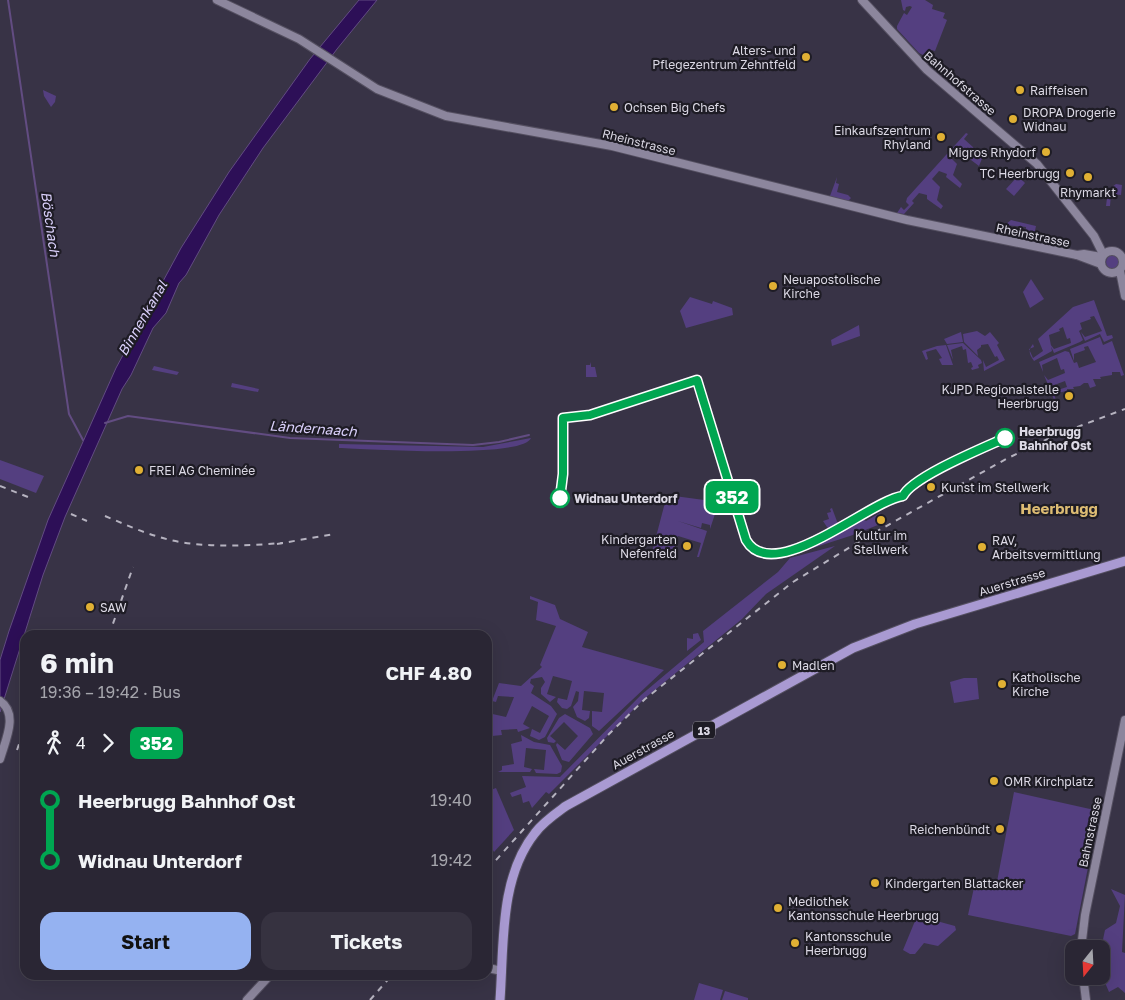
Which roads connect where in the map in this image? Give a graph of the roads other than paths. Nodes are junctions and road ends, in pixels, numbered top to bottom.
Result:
1 (218, 0) edge
2 (862, 0) edge
3 (1104, 257) junction
4 (1116, 272) junction
5 (1124, 292) edge
6 (1125, 560) edge
7 (0, 701) edge
8 (1125, 720) edge
9 (0, 759) edge
10 (1082, 940) edge
11 (492, 969) edge
12 (502, 971) junction
13 (265, 980) edge
14 (1084, 985) edge
15 (247, 1000) edge
16 (500, 1000) edge
17 (1086, 1000) edge

1 - 3 street, Rheinstrasse
2 - 3 street, Bahnhofstrasse
3 - 4 street
3 - 4 street
4 - 5 street
6 - 12 main road, Auerstrasse / 13
7 - 9 street
8 - 10 street, Bahnstrasse
11 - 12 street
12 - 16 main road, Auerstrasse / 13
13 - 15 street
14 - 17 street

